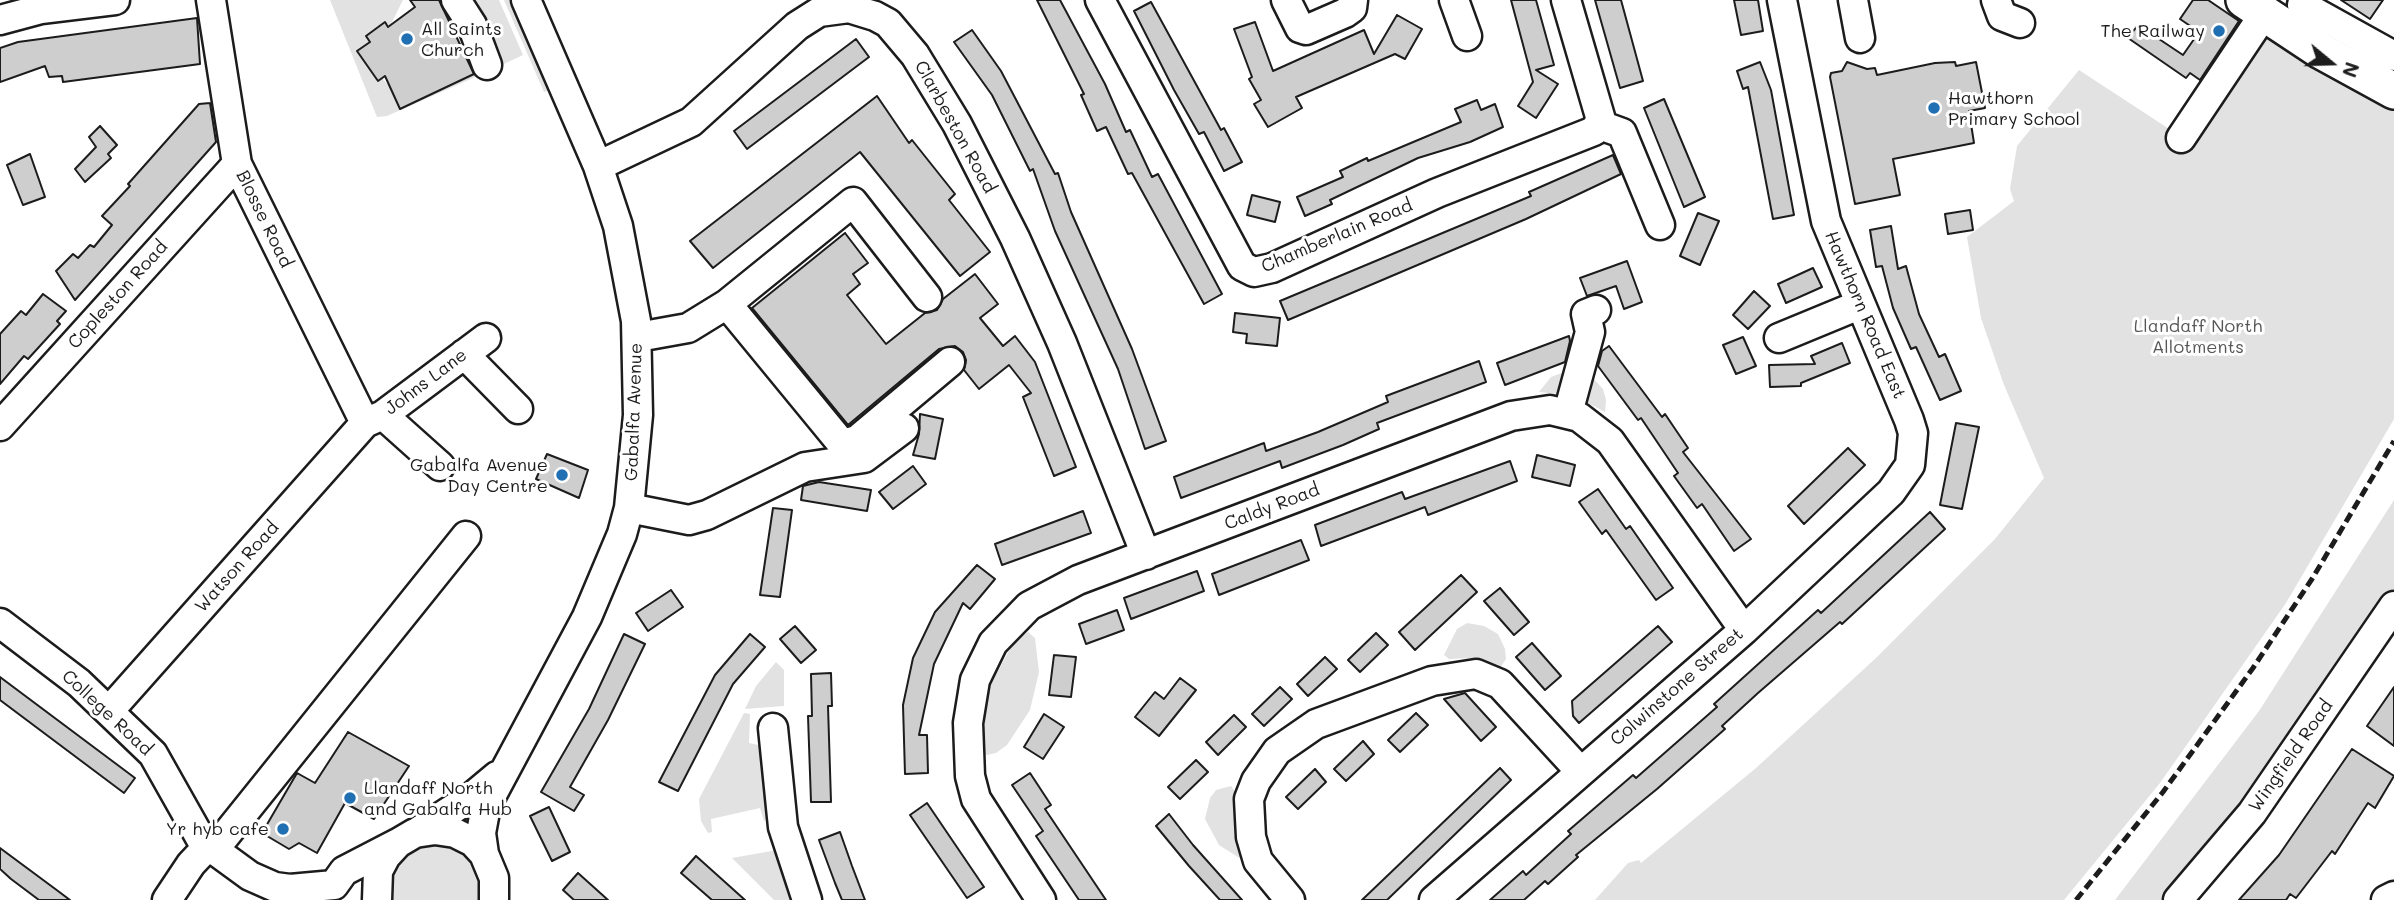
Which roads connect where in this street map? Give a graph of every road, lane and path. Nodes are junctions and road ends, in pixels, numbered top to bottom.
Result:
1 (115, 0) edge
2 (211, 0) edge
3 (456, 0) edge
4 (526, 0) edge
5 (1100, 0) edge
6 (1286, 0) edge
7 (1353, 0) edge
8 (1454, 0) edge
9 (1566, 0) edge
10 (1782, 0) edge
11 (1853, 0) edge
12 (1996, 0) edge
13 (2280, 9) edge
14 (0, 20) edge
15 (2020, 23) dead end
16 (1467, 36) dead end
17 (1860, 38) dead end
18 (2394, 56) edge
19 (487, 65) dead end
20 (2394, 91) edge
21 (1597, 127) junction
22 (2181, 138) dead end
23 (237, 164) junction
24 (598, 166) junction
25 (1660, 225) dead end
26 (927, 297) dead end
27 (727, 304) junction
28 (1860, 305) junction
29 (1596, 310) dead end
30 (638, 337) junction
31 (486, 338) dead end
32 (1779, 338) dead end
33 (464, 354) junction
34 (950, 362) dead end
35 (518, 409) dead end
36 (1568, 413) junction
37 (374, 419) junction
38 (0, 426) edge
39 (904, 428) dead end
40 (1910, 465) joint
41 (440, 466) dead end
42 (629, 508) junction
43 (466, 536) dead end
44 (1146, 555) junction
45 (2394, 606) edge
46 (0, 623) edge
47 (1744, 630) junction
48 (109, 710) junction
49 (773, 728) dead end
50 (1580, 771) junction
51 (502, 772) junction
52 (406, 838) junction
53 (211, 849) junction
54 (491, 877) edge
55 (334, 885) junction
56 (2394, 896) edge
57 (167, 900) edge
58 (365, 900) edge
59 (377, 900) edge
60 (513, 900) edge
61 (807, 900) edge
62 (1041, 900) edge
63 (1290, 900) edge
64 (1434, 900) edge
65 (2178, 900) edge
66 (2386, 900) edge

1 - 14 street
2 - 23 street, Blosse Road
3 - 19 street
4 - 24 street, Gabalfa Avenue
5 - 21 street, Chamberlain Road
6 - 7 street
8 - 16 street
9 - 21 street
10 - 28 street, Hawthorn Road East
11 - 17 street
12 - 15 street
13 - 18 street
13 - 20 main road
13 - 22 street
21 - 25 street
23 - 37 street, Blosse Road
23 - 38 street, Copleston Road
24 - 30 street, Gabalfa Avenue
24 - 44 street, Clarbeston Road
26 - 27 street
27 - 30 street
27 - 34 street
28 - 32 street
28 - 40 street, Hawthorn Road East
29 - 36 street
30 - 42 street, Gabalfa Avenue
31 - 33 street, Johns Lane
33 - 35 street
33 - 37 street, Johns Lane
36 - 44 street, Caldy Road
36 - 47 street, Caldy Road
37 - 41 street
37 - 48 street, Watson Road
39 - 42 street
40 - 47 street, Colwinstone Street
42 - 51 street, Gabalfa Avenue
43 - 53 street
44 - 62 street, Caldy Road
45 - 65 street, Wingfield Road
46 - 48 street, College Road
47 - 50 street, Colwinstone Street
48 - 53 street, College Road
49 - 61 street
50 - 63 street
50 - 64 street, Colwinstone Street
51 - 52 street, Gabalfa Avenue
51 - 54 street, Gabalfa Avenue
52 - 54 street
52 - 55 street
52 - 59 street
53 - 55 street, College Road
53 - 57 street
54 - 60 street
55 - 58 street
56 - 66 street

